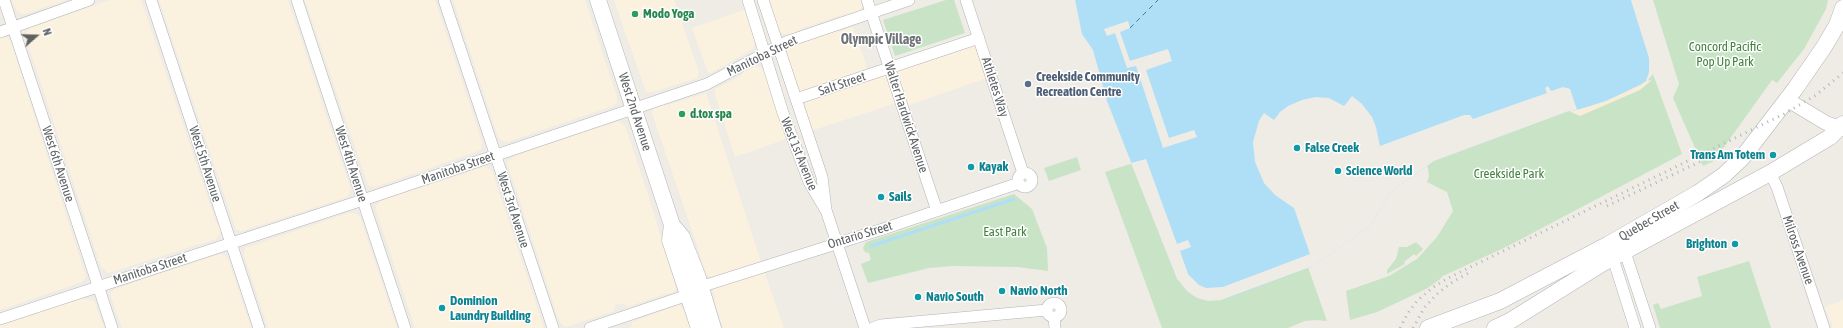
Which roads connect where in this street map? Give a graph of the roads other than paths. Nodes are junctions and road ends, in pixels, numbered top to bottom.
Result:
1 (4, 0) edge
2 (89, 0) edge
3 (151, 0) edge
4 (297, 0) edge
5 (444, 0) edge
6 (598, 0) edge
7 (748, 0) edge
8 (763, 0) edge
9 (867, 0) edge
10 (909, 0) edge
11 (966, 0) edge
12 (1843, 8) edge
13 (871, 12) junction
14 (13, 27) junction
15 (0, 32) edge
16 (978, 38) junction
17 (778, 46) junction
18 (764, 54) junction
19 (889, 68) junction
20 (796, 99) junction
21 (1786, 100) junction
22 (634, 109) junction
23 (1842, 127) edge
24 (495, 155) junction
25 (1770, 173) junction
26 (1021, 178) joint
27 (363, 200) junction
28 (826, 210) junction
29 (937, 211) junction
30 (231, 242) junction
31 (836, 242) junction
32 (1616, 248) junction
33 (98, 287) junction
34 (694, 291) junction
35 (0, 319) edge
36 (112, 328) edge
37 (259, 328) edge
38 (405, 328) edge
39 (553, 328) edge
40 (590, 328) edge
41 (699, 328) edge
42 (713, 328) edge
43 (865, 328) edge
44 (873, 328) edge
45 (1056, 328) edge
46 (1428, 328) edge
47 (1494, 328) edge
48 (1635, 328) edge
49 (1650, 328) edge
50 (1824, 328) edge

1 - 14 street, West 6th Avenue
2 - 14 street
3 - 30 street, West 5th Avenue
4 - 27 street, West 4th Avenue
5 - 24 street, West 3rd Avenue
6 - 22 main road, West 2nd Avenue
7 - 18 street, West 1st Avenue
8 - 17 street, West 1st Avenue
9 - 13 street, Walter Hardwick Avenue
10 - 13 street, Manitoba Street
11 - 16 street, Athletes Way
12 - 21 main road
13 - 17 street, Manitoba Street
13 - 19 street, Walter Hardwick Avenue
14 - 15 street
14 - 33 street, West 6th Avenue
16 - 19 street, Salt Street
16 - 26 street, Athletes Way
17 - 18 street, Manitoba Street
17 - 20 street, West 1st Avenue
18 - 22 street, Manitoba Street
18 - 28 street, West 1st Avenue
19 - 20 street, Salt Street
19 - 29 street, Walter Hardwick Avenue
20 - 28 street, West 1st Avenue
21 - 23 street, Quebec Street
21 - 32 main road, Quebec Street
22 - 24 street, Manitoba Street
22 - 34 main road, West 2nd Avenue
23 - 25 main road, Quebec Street
24 - 27 street, Manitoba Street
24 - 39 street, West 3rd Avenue
25 - 32 main road, Quebec Street
25 - 50 street, Milross Avenue
26 - 29 street, Ontario Street
27 - 30 street, Manitoba Street
27 - 38 street, West 4th Avenue
28 - 31 street
29 - 31 street, Ontario Street
30 - 33 street, Manitoba Street
30 - 37 street, West 5th Avenue
31 - 34 street, Ontario Street
31 - 43 street
32 - 46 main road, Quebec Street
32 - 47 main road, Quebec Street
32 - 48 street
32 - 49 street
33 - 35 street, Manitoba Street
33 - 36 street, West 6th Avenue
34 - 40 street, Ontario Street
34 - 41 main road
34 - 42 main road
44 - 45 street

